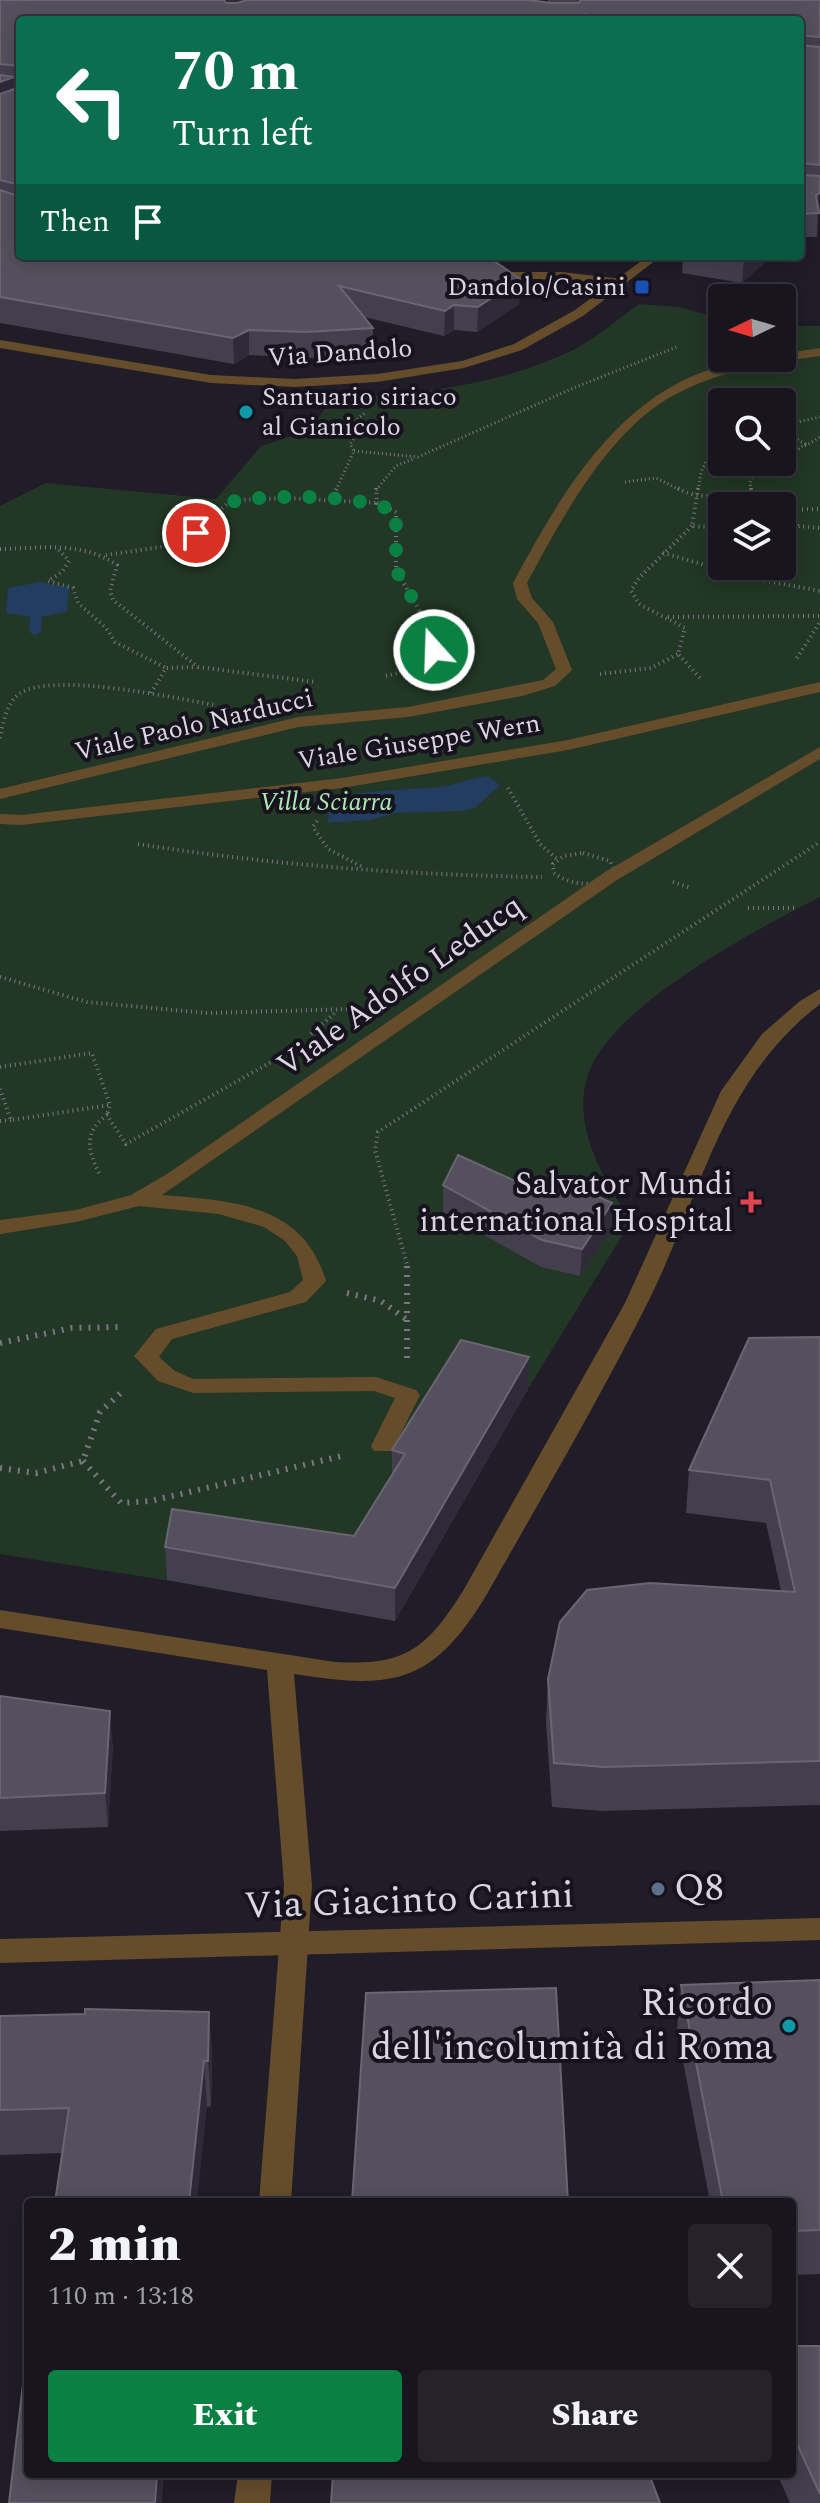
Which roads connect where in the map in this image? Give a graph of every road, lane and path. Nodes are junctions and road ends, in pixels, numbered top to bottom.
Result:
1 (650, 260) edge
2 (472, 273) edge
3 (622, 283) junction
4 (0, 344) edge
5 (683, 345) dead end
6 (820, 352) edge
7 (820, 417) edge
8 (812, 420) junction
9 (796, 423) edge
10 (820, 424) edge
11 (345, 429) dead end
12 (820, 437) edge
13 (796, 440) edge
14 (801, 448) junction
15 (796, 449) edge
16 (354, 451) junction
17 (418, 457) junction
18 (708, 459) edge
19 (619, 483) dead end
20 (696, 493) junction
21 (708, 494) edge
22 (332, 499) junction
23 (377, 503) junction
24 (820, 509) edge
25 (796, 510) edge
26 (692, 526) junction
27 (708, 527) edge
28 (796, 528) edge
29 (820, 528) edge
30 (0, 549) edge
31 (58, 550) junction
32 (663, 553) junction
33 (105, 555) junction
34 (708, 566) edge
35 (762, 580) edge
36 (820, 591) edge
37 (820, 616) edge
38 (667, 617) junction
39 (678, 654) junction
40 (198, 667) junction
41 (166, 668) junction
42 (564, 670) junction
43 (378, 677) dead end
44 (321, 682) dead end
45 (820, 687) edge
46 (151, 693) junction
47 (224, 707) dead end
48 (734, 707) junction
49 (0, 738) edge
50 (820, 752) edge
51 (492, 758) junction
52 (342, 783) junction
53 (0, 794) edge
54 (0, 819) edge
55 (820, 842) edge
56 (130, 843) dead end
57 (557, 859) dead end
58 (368, 870) junction
59 (559, 878) dead end
60 (748, 908) dead end
61 (796, 908) dead end
62 (0, 977) edge
63 (820, 995) edge
64 (428, 1001) junction
65 (338, 1010) junction
66 (307, 1038) dead end
67 (283, 1055) dead end
68 (0, 1067) edge
69 (0, 1089) edge
70 (110, 1105) junction
71 (107, 1115) junction
72 (11, 1120) junction
73 (0, 1121) edge
74 (139, 1200) junction
75 (115, 1206) junction
76 (0, 1227) edge
77 (315, 1281) junction
78 (407, 1320) junction
79 (192, 1324) junction
80 (0, 1343) edge
81 (157, 1370) junction
82 (408, 1395) junction
83 (383, 1446) joint
84 (83, 1461) junction
85 (0, 1468) edge
86 (0, 1619) edge
87 (280, 1664) junction
88 (820, 1929) edge
89 (293, 1945) junction
90 (0, 1951) edge
91 (275, 2198) edge
92 (255, 2478) edge
93 (252, 2503) edge

1 - 3 street, Via Dandolo
2 - 3 street
3 - 4 street, Via Dandolo
5 - 17 path
6 - 42 street
7 - 8 path
8 - 9 path
8 - 10 path
11 - 16 path
12 - 14 path
13 - 14 path
14 - 15 path
16 - 17 path
16 - 22 path
17 - 23 path
18 - 20 path
19 - 20 path
20 - 21 path
20 - 26 path
22 - 23 path
22 - 33 path
23 - 43 path
24 - 25 path
26 - 27 path
26 - 32 path
28 - 29 path
30 - 31 path
31 - 33 path
31 - 41 path
32 - 34 path
32 - 38 path
33 - 40 path
35 - 36 path
37 - 38 path
38 - 39 path
39 - 42 path
39 - 48 path
40 - 41 path
40 - 44 path
41 - 46 path
42 - 53 street, Viale Paolo Narducci
45 - 48 street, Viale Giuseppe Wern
46 - 47 path
46 - 49 path
48 - 51 street, Viale Giuseppe Wern
50 - 64 street, Viale Adolfo Leducq
51 - 52 street, Viale Giuseppe Wern
51 - 57 path
52 - 54 street, Viale Giuseppe Wern
52 - 58 path
55 - 78 path
56 - 58 path
58 - 59 path
60 - 61 path
62 - 65 path
63 - 87 street
64 - 65 path
64 - 74 street, Viale Adolfo Leducq
65 - 66 path
67 - 71 path
68 - 70 path
69 - 72 path
70 - 71 path
70 - 72 path
71 - 75 path
72 - 73 path
74 - 75 street, Viale Adolfo Leducq
74 - 77 street
75 - 76 street, Viale Adolfo Leducq
77 - 78 path
77 - 79 street
78 - 82 path
79 - 80 path
79 - 81 street
81 - 82 street
81 - 84 path
82 - 83 street
83 - 84 path
84 - 85 path
86 - 87 street
87 - 89 street
88 - 89 street, Via Giacinto Carini
89 - 90 street, Via Giacinto Carini
89 - 91 street
92 - 93 street

